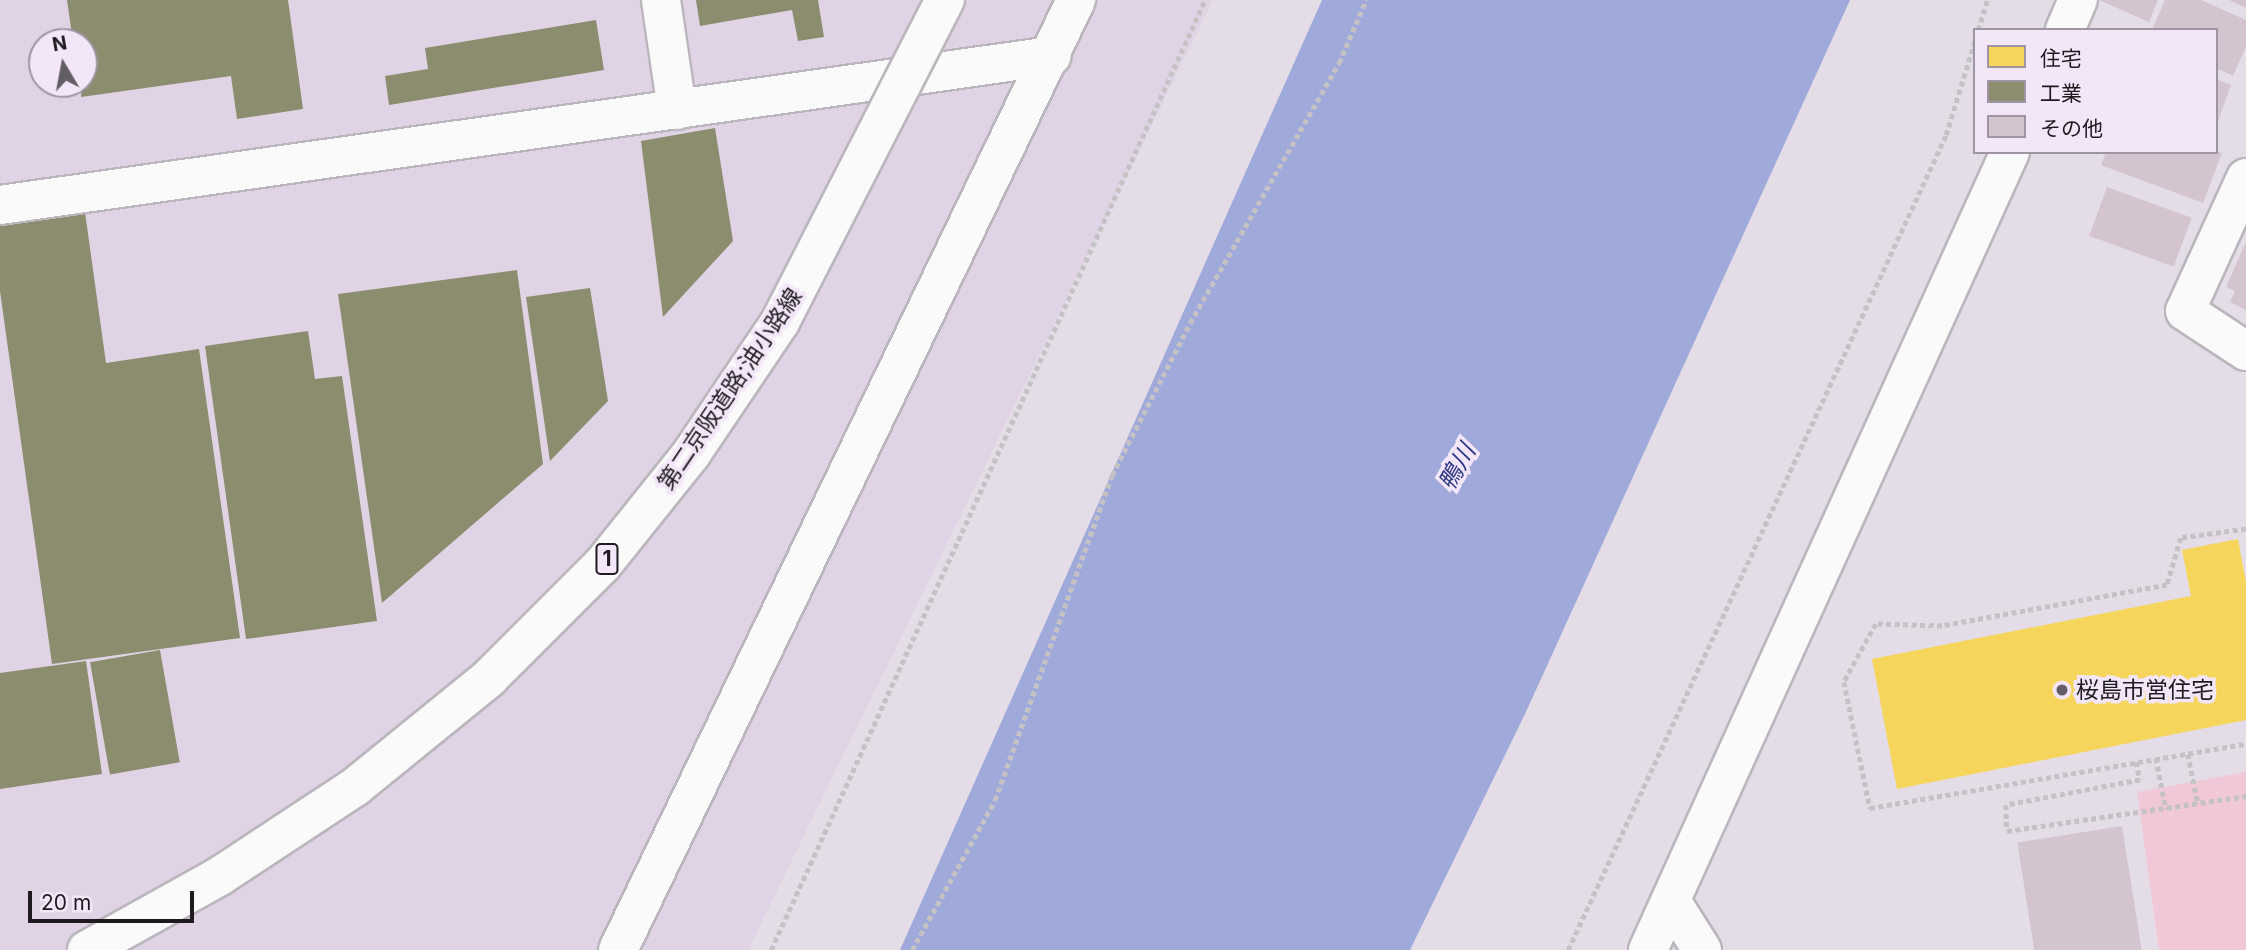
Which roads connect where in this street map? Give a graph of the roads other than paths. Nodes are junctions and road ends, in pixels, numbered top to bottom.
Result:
1 (661, 0) edge
2 (946, 0) edge
3 (1076, 0) edge
4 (2078, 0) edge
5 (2066, 28) edge
6 (1051, 56) junction
7 (677, 110) junction
8 (2009, 154) edge
9 (2246, 178) edge
10 (0, 205) edge
11 (2246, 351) edge
12 (1671, 901) junction
13 (87, 950) edge
14 (618, 950) edge
15 (1648, 950) edge
16 (1702, 950) edge

1 - 7 main road
2 - 13 main road, 第二京阪道路;油小路線 / 1, bridge
3 - 6 main road
4 - 5 main road
6 - 7 main road
6 - 14 main road
7 - 10 main road
8 - 12 main road
9 - 11 main road
12 - 15 main road
12 - 16 main road

